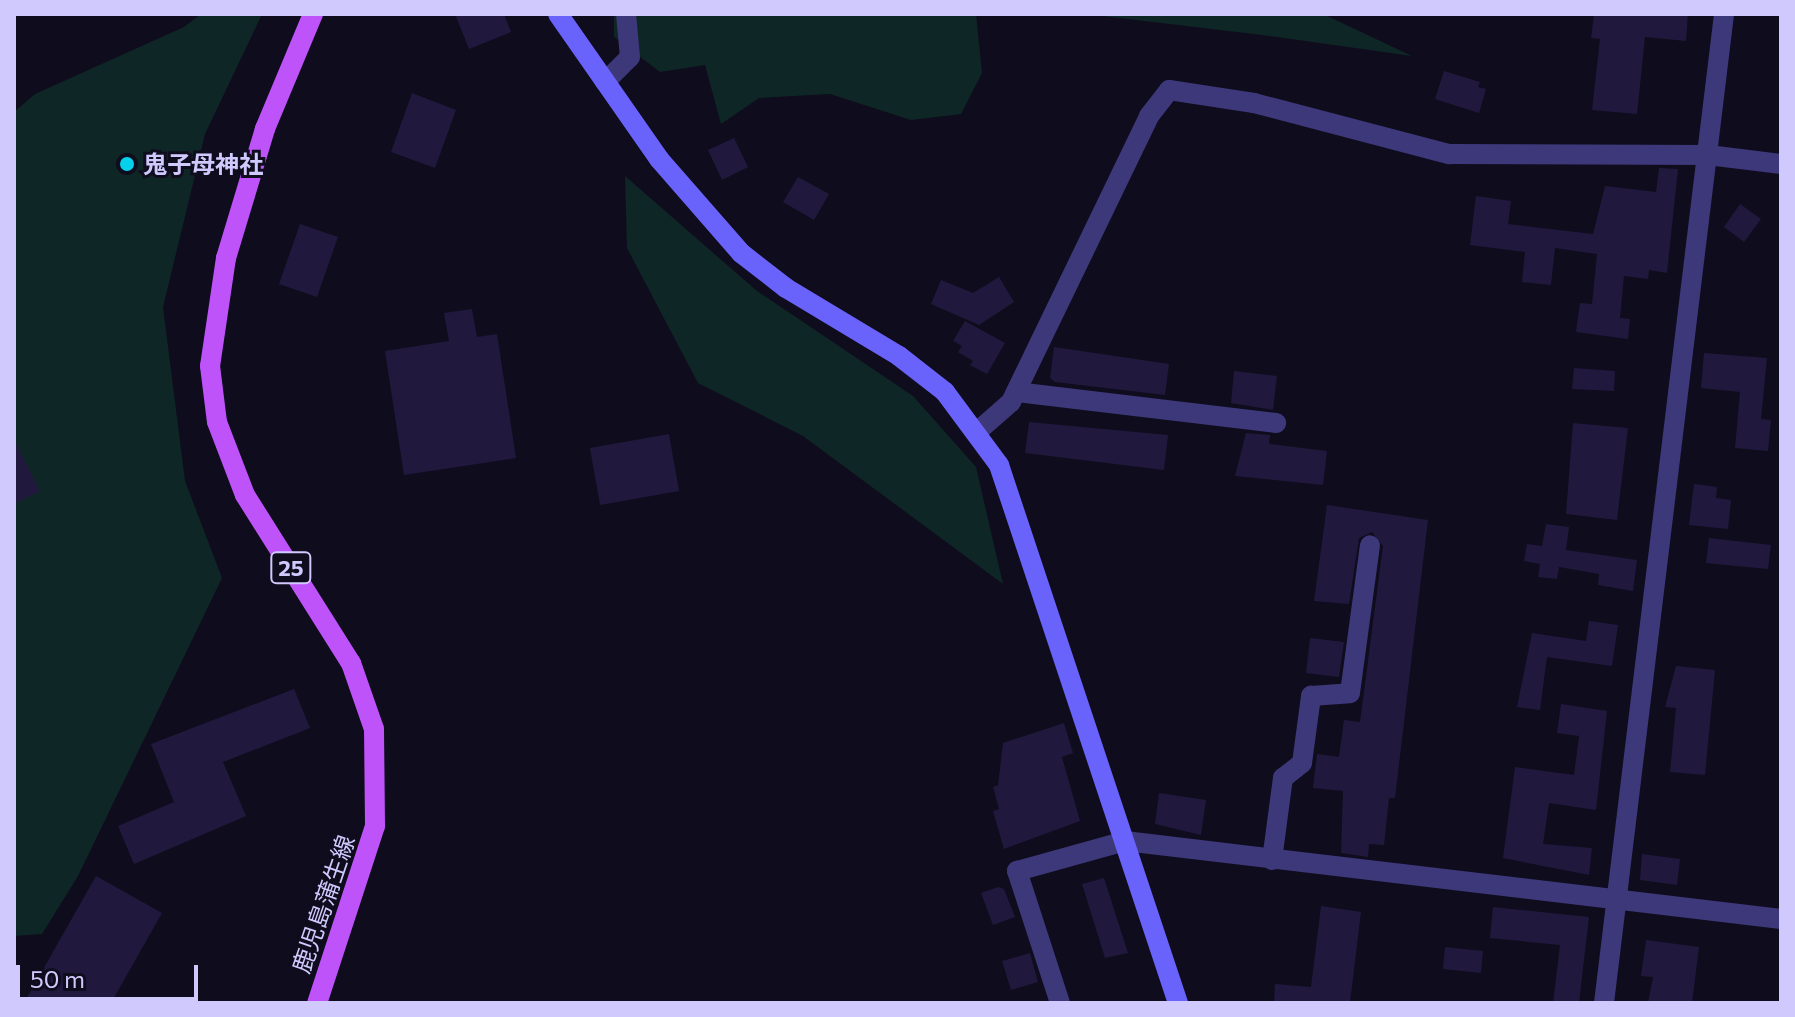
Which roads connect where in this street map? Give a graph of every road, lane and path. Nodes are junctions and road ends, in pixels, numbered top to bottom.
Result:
1 (313, 14) edge
2 (558, 14) edge
3 (626, 14) edge
4 (1724, 14) edge
5 (605, 82) junction
6 (1708, 155) junction
7 (1781, 164) edge
8 (1016, 392) junction
9 (1276, 423) dead end
10 (978, 431) junction
11 (1370, 545) dead end
12 (1125, 841) junction
13 (1272, 860) junction
14 (1616, 900) junction
15 (1781, 919) edge
16 (317, 1003) edge
17 (1060, 1003) edge
18 (1178, 1003) edge
19 (1604, 1003) edge

1 - 16 main road, 鹿児島蒲生線 / 25
2 - 5 street
3 - 5 street
4 - 6 street
5 - 10 street
6 - 7 street
6 - 8 street
6 - 14 street
8 - 9 street
8 - 10 street
10 - 12 street
11 - 13 street
12 - 13 street
12 - 17 street
12 - 18 street
13 - 14 street
14 - 15 street
14 - 19 street

